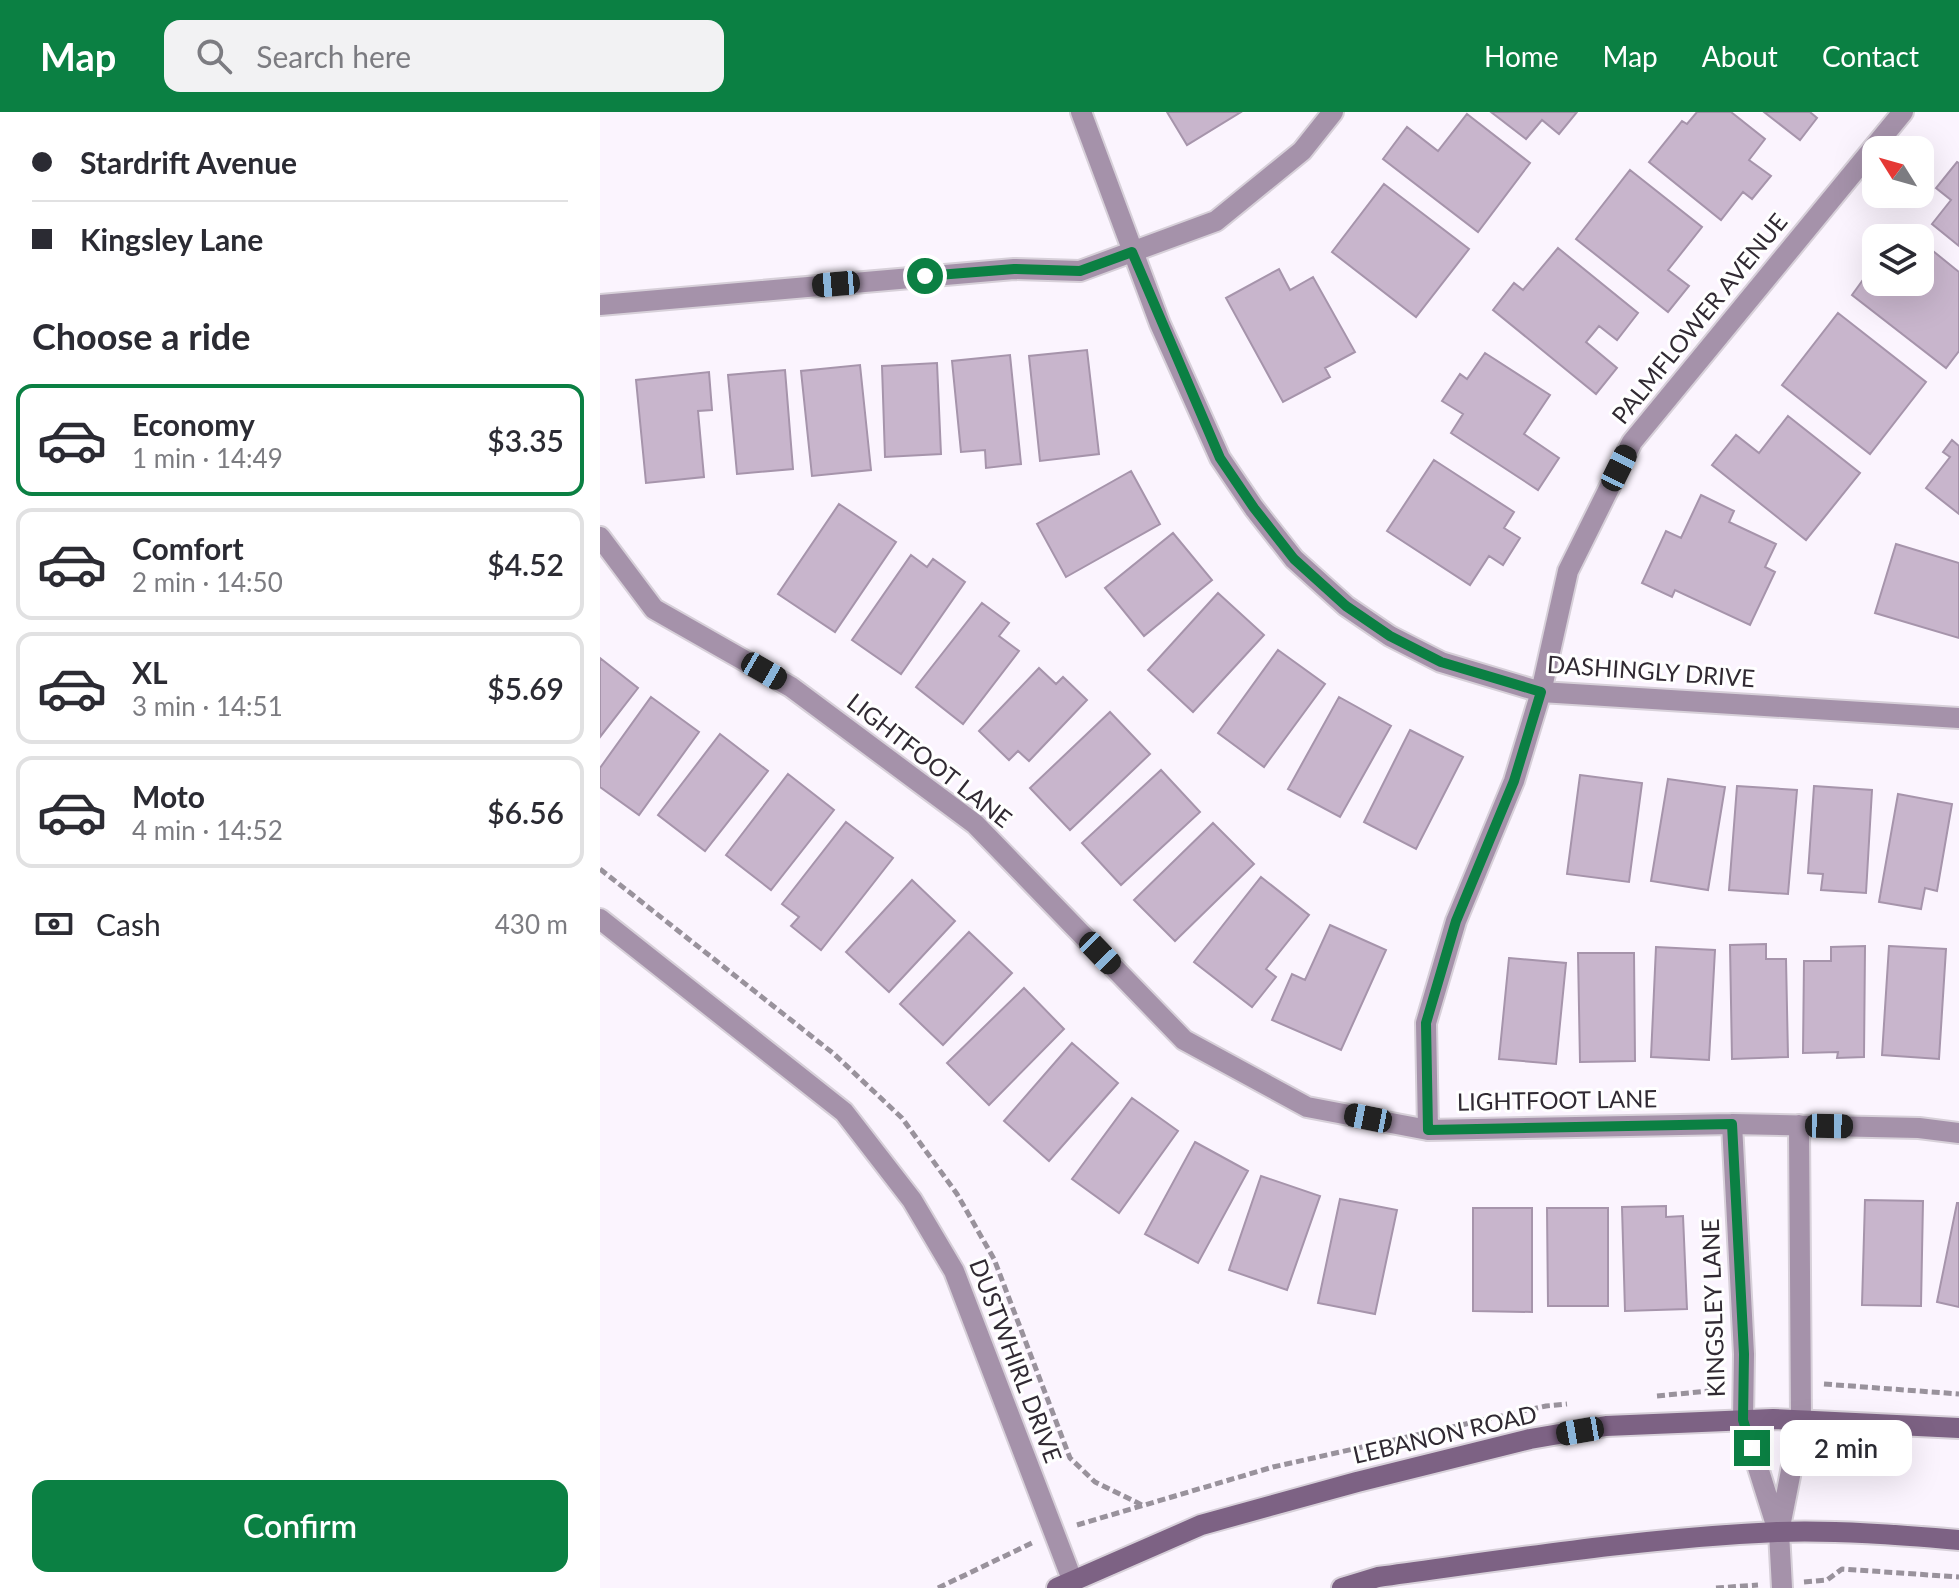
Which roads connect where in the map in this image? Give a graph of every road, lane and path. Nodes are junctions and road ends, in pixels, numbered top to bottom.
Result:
1 (1081, 112) edge
2 (1333, 112) edge
3 (1903, 112) edge
4 (1132, 252) junction
5 (600, 305) edge
6 (600, 537) edge
7 (1541, 692) junction
8 (1959, 718) edge
9 (600, 919) edge
10 (1732, 1124) junction
11 (1799, 1125) junction
12 (1428, 1130) junction
13 (1959, 1133) edge
14 (1743, 1420) junction
15 (1801, 1420) junction
16 (1959, 1428) edge
17 (1779, 1532) junction
18 (1959, 1540) edge
19 (1959, 1577) edge
20 (1068, 1586) edge
21 (1782, 1586) edge
22 (1342, 1588) edge
23 (1716, 1588) edge

1 - 4 street, DASHINGLY DRIVE
2 - 4 street
3 - 7 street, PALMFLOWER AVENUE
4 - 5 street
4 - 7 street, DASHINGLY DRIVE
6 - 12 street, LIGHTFOOT LANE
7 - 8 street, DASHINGLY DRIVE
7 - 12 street, PALMFLOWER AVENUE
9 - 20 street, DUSTWHIRL DRIVE
10 - 11 street, LIGHTFOOT LANE
10 - 12 street, LIGHTFOOT LANE
10 - 14 street, KINGSLEY LANE
11 - 13 street, LIGHTFOOT LANE
11 - 15 street, KINGSLEY LANE
14 - 15 main road, LEBANON ROAD
14 - 17 street, KINGSLEY LANE
14 - 20 main road, LEBANON ROAD
15 - 16 main road, LEBANON ROAD
15 - 17 street, KINGSLEY LANE
17 - 18 main road
17 - 21 street, KINGSLEY LANE
17 - 22 main road
19 - 21 path
21 - 23 path

